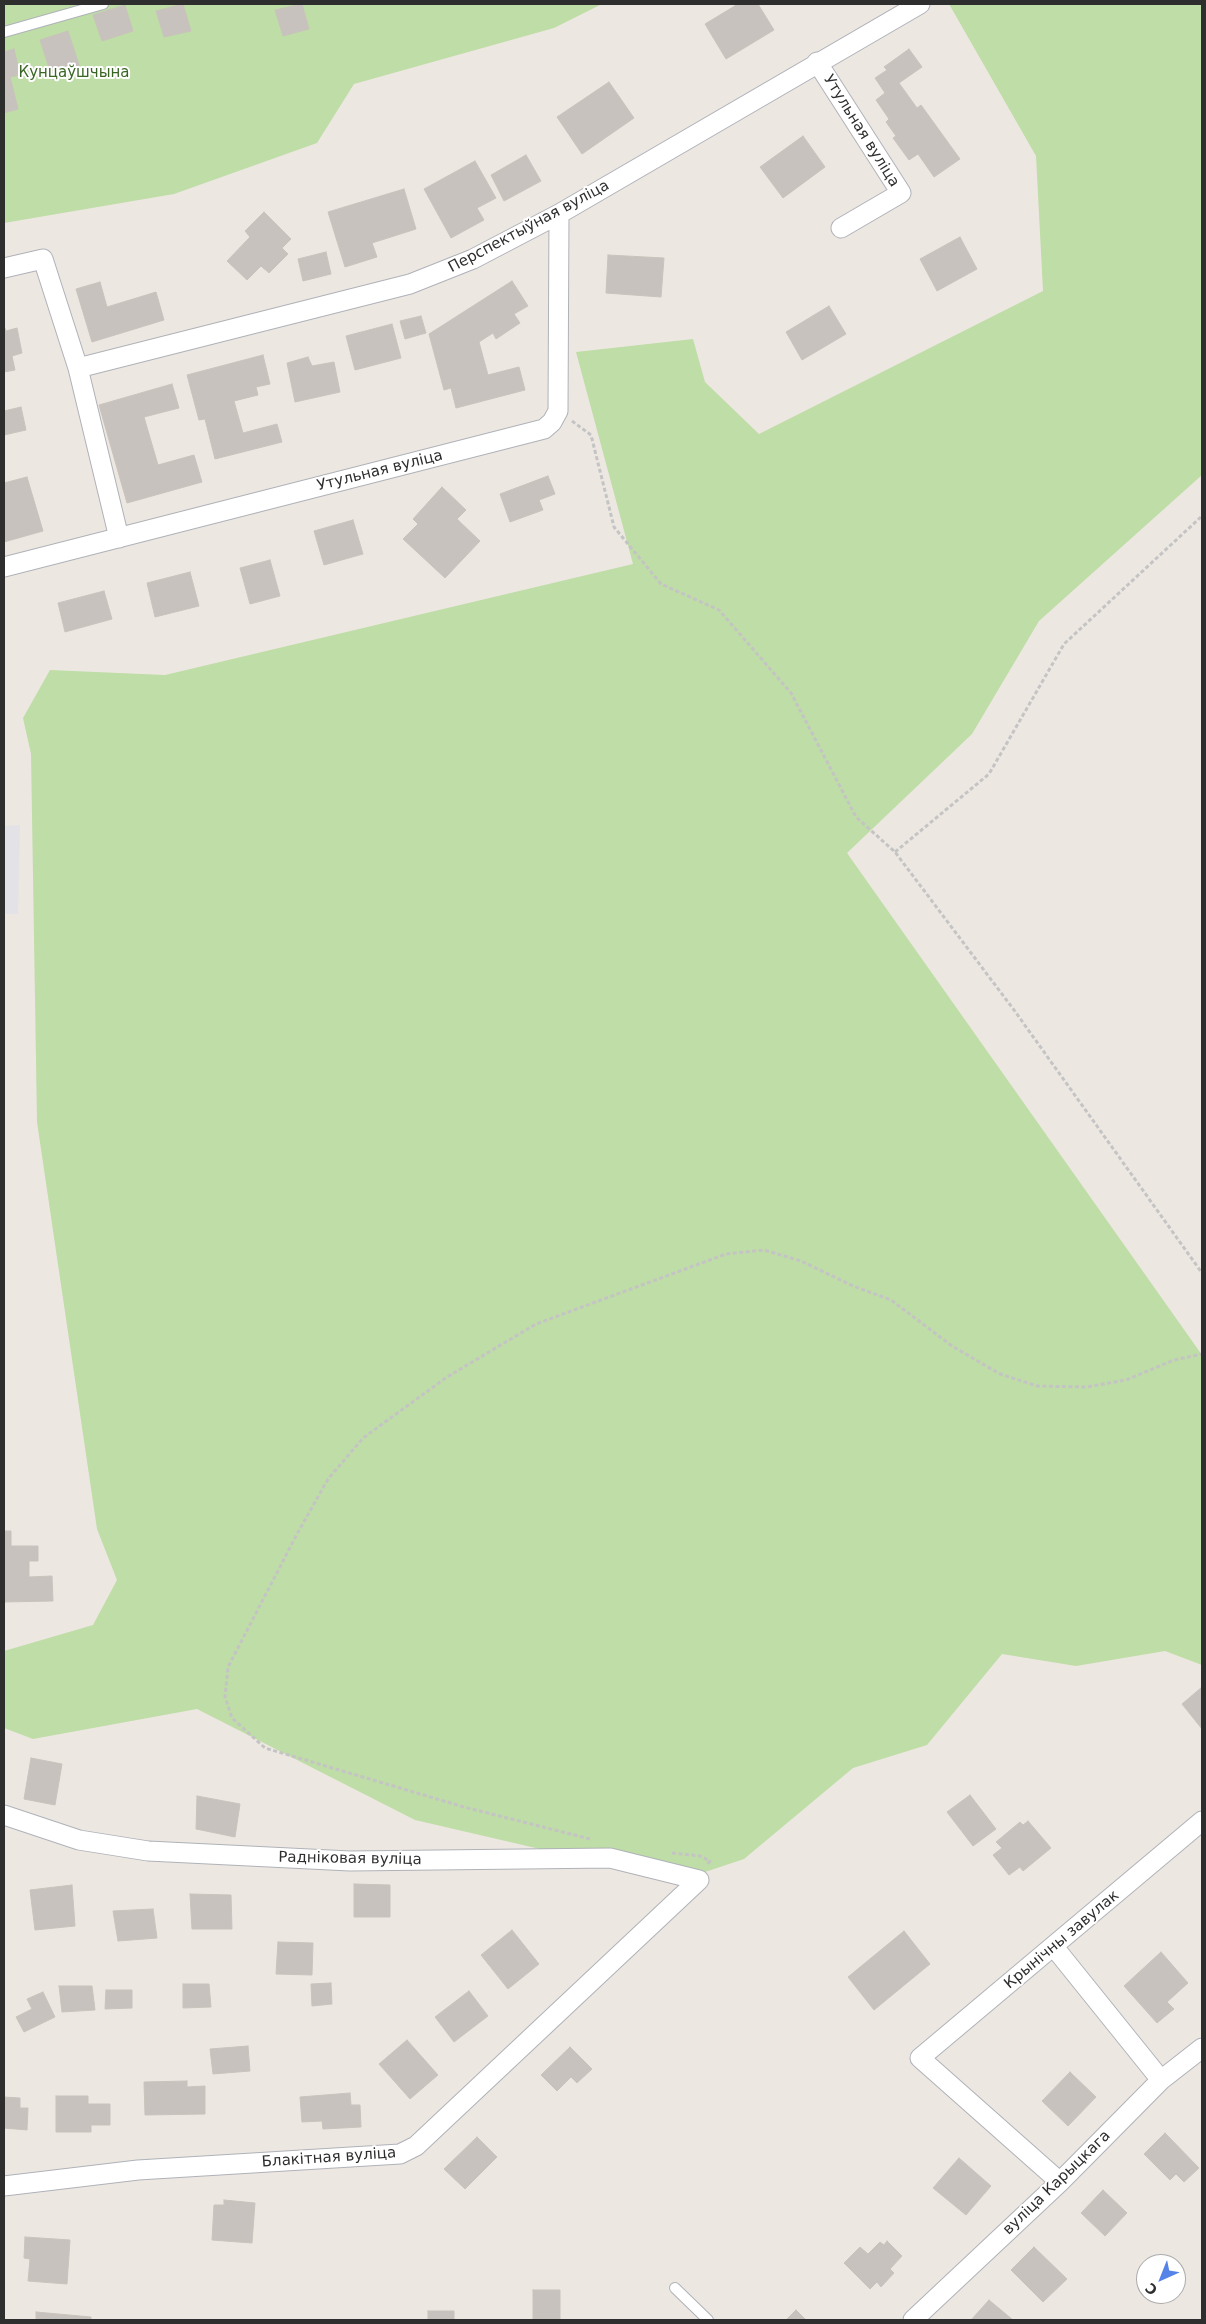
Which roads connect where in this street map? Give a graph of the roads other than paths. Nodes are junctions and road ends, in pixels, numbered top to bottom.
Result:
1 (103, 4) edge
2 (920, 4) edge
3 (4, 32) edge
4 (817, 62) junction
5 (559, 214) junction
6 (841, 228) dead end
7 (4, 268) edge
8 (78, 368) junction
9 (119, 538) junction
10 (4, 567) edge
11 (4, 1815) edge
12 (1202, 1821) edge
13 (699, 1880) joint
14 (1054, 1947) junction
15 (1202, 2048) edge
16 (1161, 2080) junction
17 (1060, 2182) junction
18 (4, 2186) edge
19 (675, 2288) dead end
20 (708, 2320) edge
21 (913, 2320) edge

1 - 3 lane
2 - 4 street, Перспектыўная вуліца
4 - 5 street, Перспектыўная вуліца
4 - 6 street, Утульная вуліца
5 - 8 street, Перспектыўная вуліца
5 - 9 street, Утульная вуліца
7 - 8 street
8 - 9 street
9 - 10 street, Утульная вуліца
11 - 13 street, Радніковая вуліца
12 - 14 street, Крынічны завулак
13 - 18 street, Блакітная вуліца
14 - 16 street
14 - 17 street, Крынічны завулак
15 - 16 street, вуліца Карыцкага
16 - 17 street, вуліца Карыцкага
17 - 21 street, вуліца Карыцкага
19 - 20 lane

